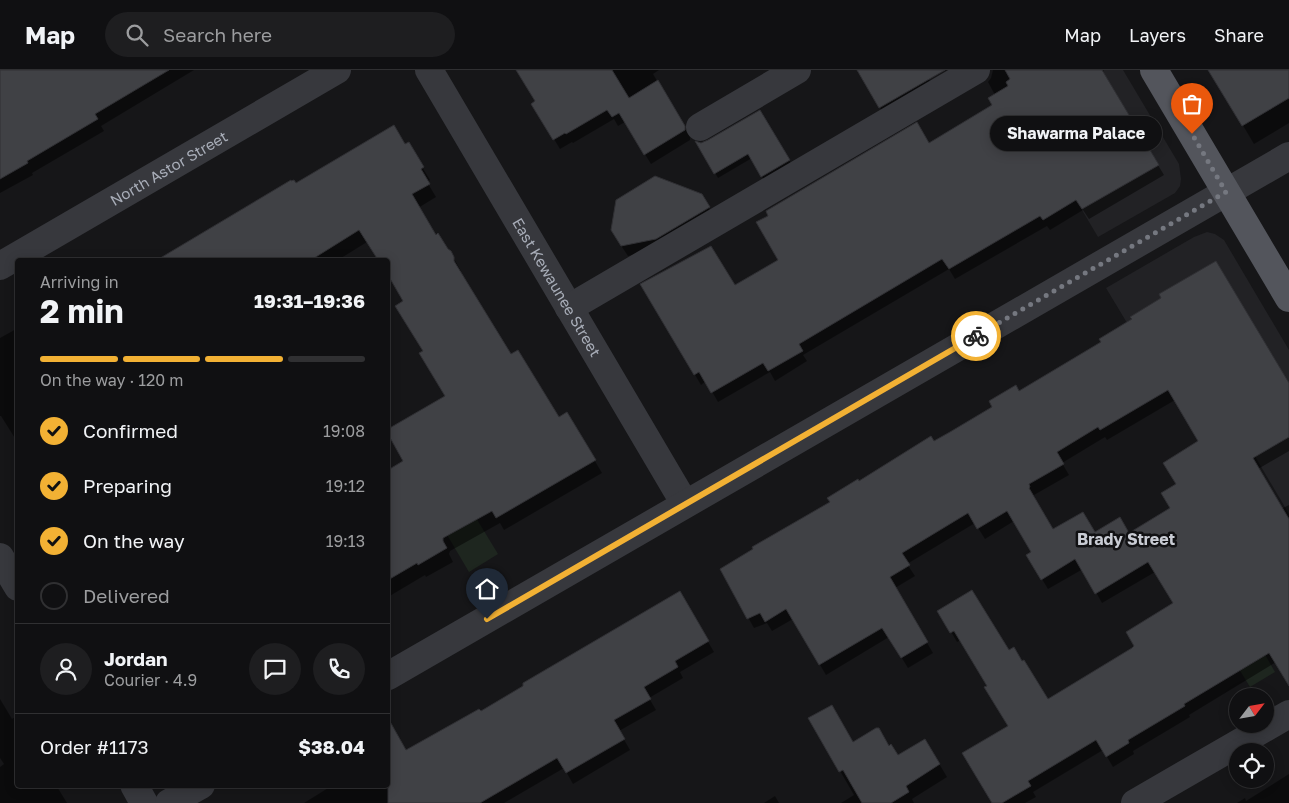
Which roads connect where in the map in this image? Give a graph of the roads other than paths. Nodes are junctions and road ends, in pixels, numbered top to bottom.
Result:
1 (337, 70) edge
2 (429, 70) edge
3 (797, 70) edge
4 (976, 70) edge
5 (1154, 70) edge
6 (700, 127) dead end
7 (1289, 156) edge
8 (1226, 192) junction
9 (0, 266) edge
10 (1289, 298) edge
11 (569, 308) junction
12 (685, 504) junction
13 (0, 557) edge
14 (15, 581) edge
15 (390, 675) edge
16 (1289, 714) edge
17 (136, 788) edge
18 (196, 788) edge
19 (144, 803) edge
20 (169, 803) edge
21 (1135, 803) edge

1 - 9 street, North Astor Street
2 - 11 street, East Kewaunee Street
3 - 6 street
4 - 11 street
5 - 8 main road
7 - 8 street
8 - 10 main road
8 - 12 street
11 - 12 street, East Kewaunee Street
12 - 15 street
13 - 14 street
16 - 21 street
17 - 19 street
18 - 20 street

